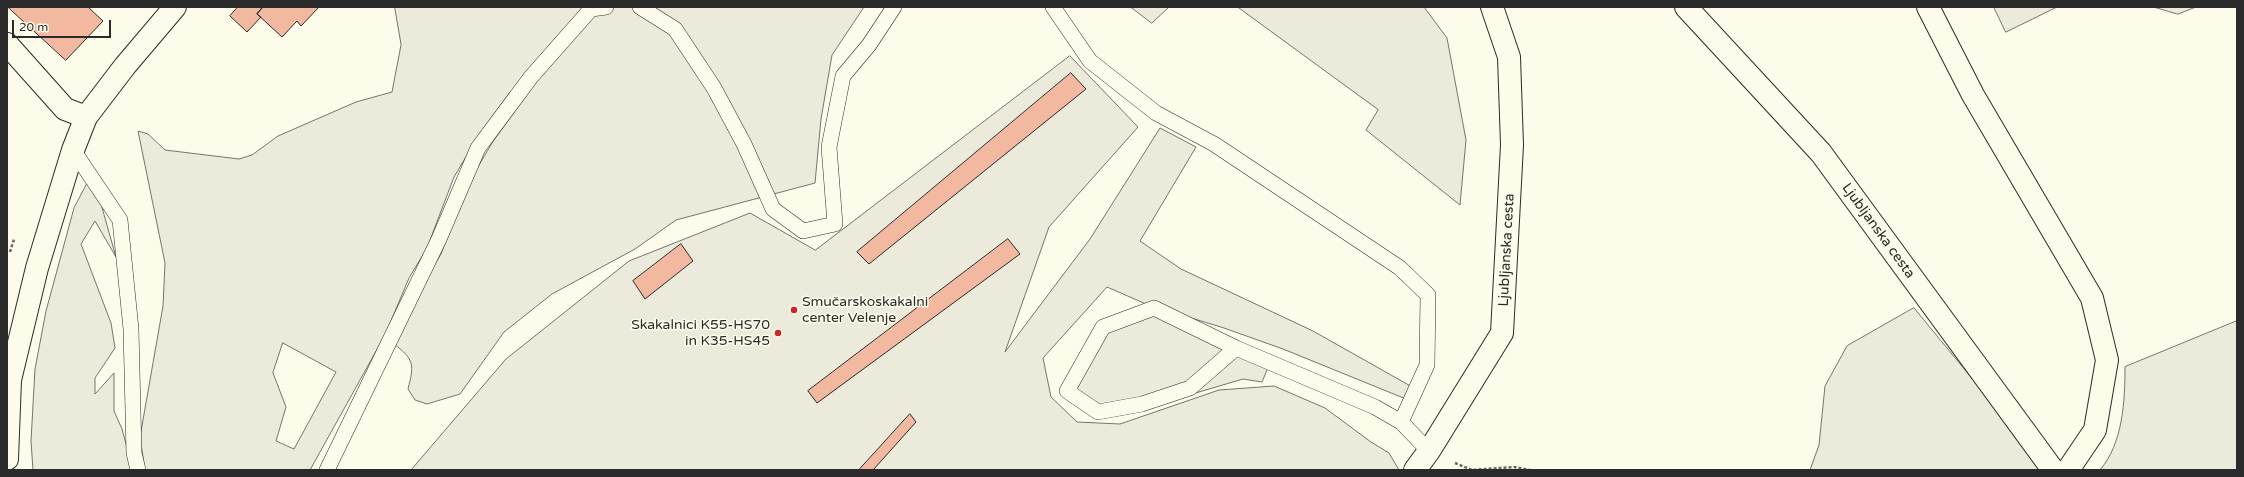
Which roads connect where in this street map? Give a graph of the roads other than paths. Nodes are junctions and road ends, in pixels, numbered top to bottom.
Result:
1 (175, 7) edge
2 (606, 7) edge
3 (640, 7) edge
4 (894, 7) edge
5 (1053, 7) edge
6 (1492, 7) edge
7 (1686, 7) edge
8 (1928, 7) edge
9 (7, 44) edge
10 (86, 117) junction
11 (73, 150) junction
12 (1236, 348) junction
13 (1401, 422) junction
14 (1429, 451) junction
15 (7, 459) edge
16 (138, 470) edge
17 (327, 470) edge
18 (1415, 470) edge
19 (2053, 470) edge
20 (2068, 470) edge

1 - 10 street
2 - 17 lane
3 - 4 lane
5 - 13 lane
6 - 14 street, Ljubljanska cesta
7 - 19 street, Ljubljanska cesta
8 - 20 street
9 - 10 street
10 - 11 street
11 - 15 street
11 - 16 lane
12 - 12 lane
12 - 13 lane
13 - 14 lane
14 - 18 street, Ljubljanska cesta

